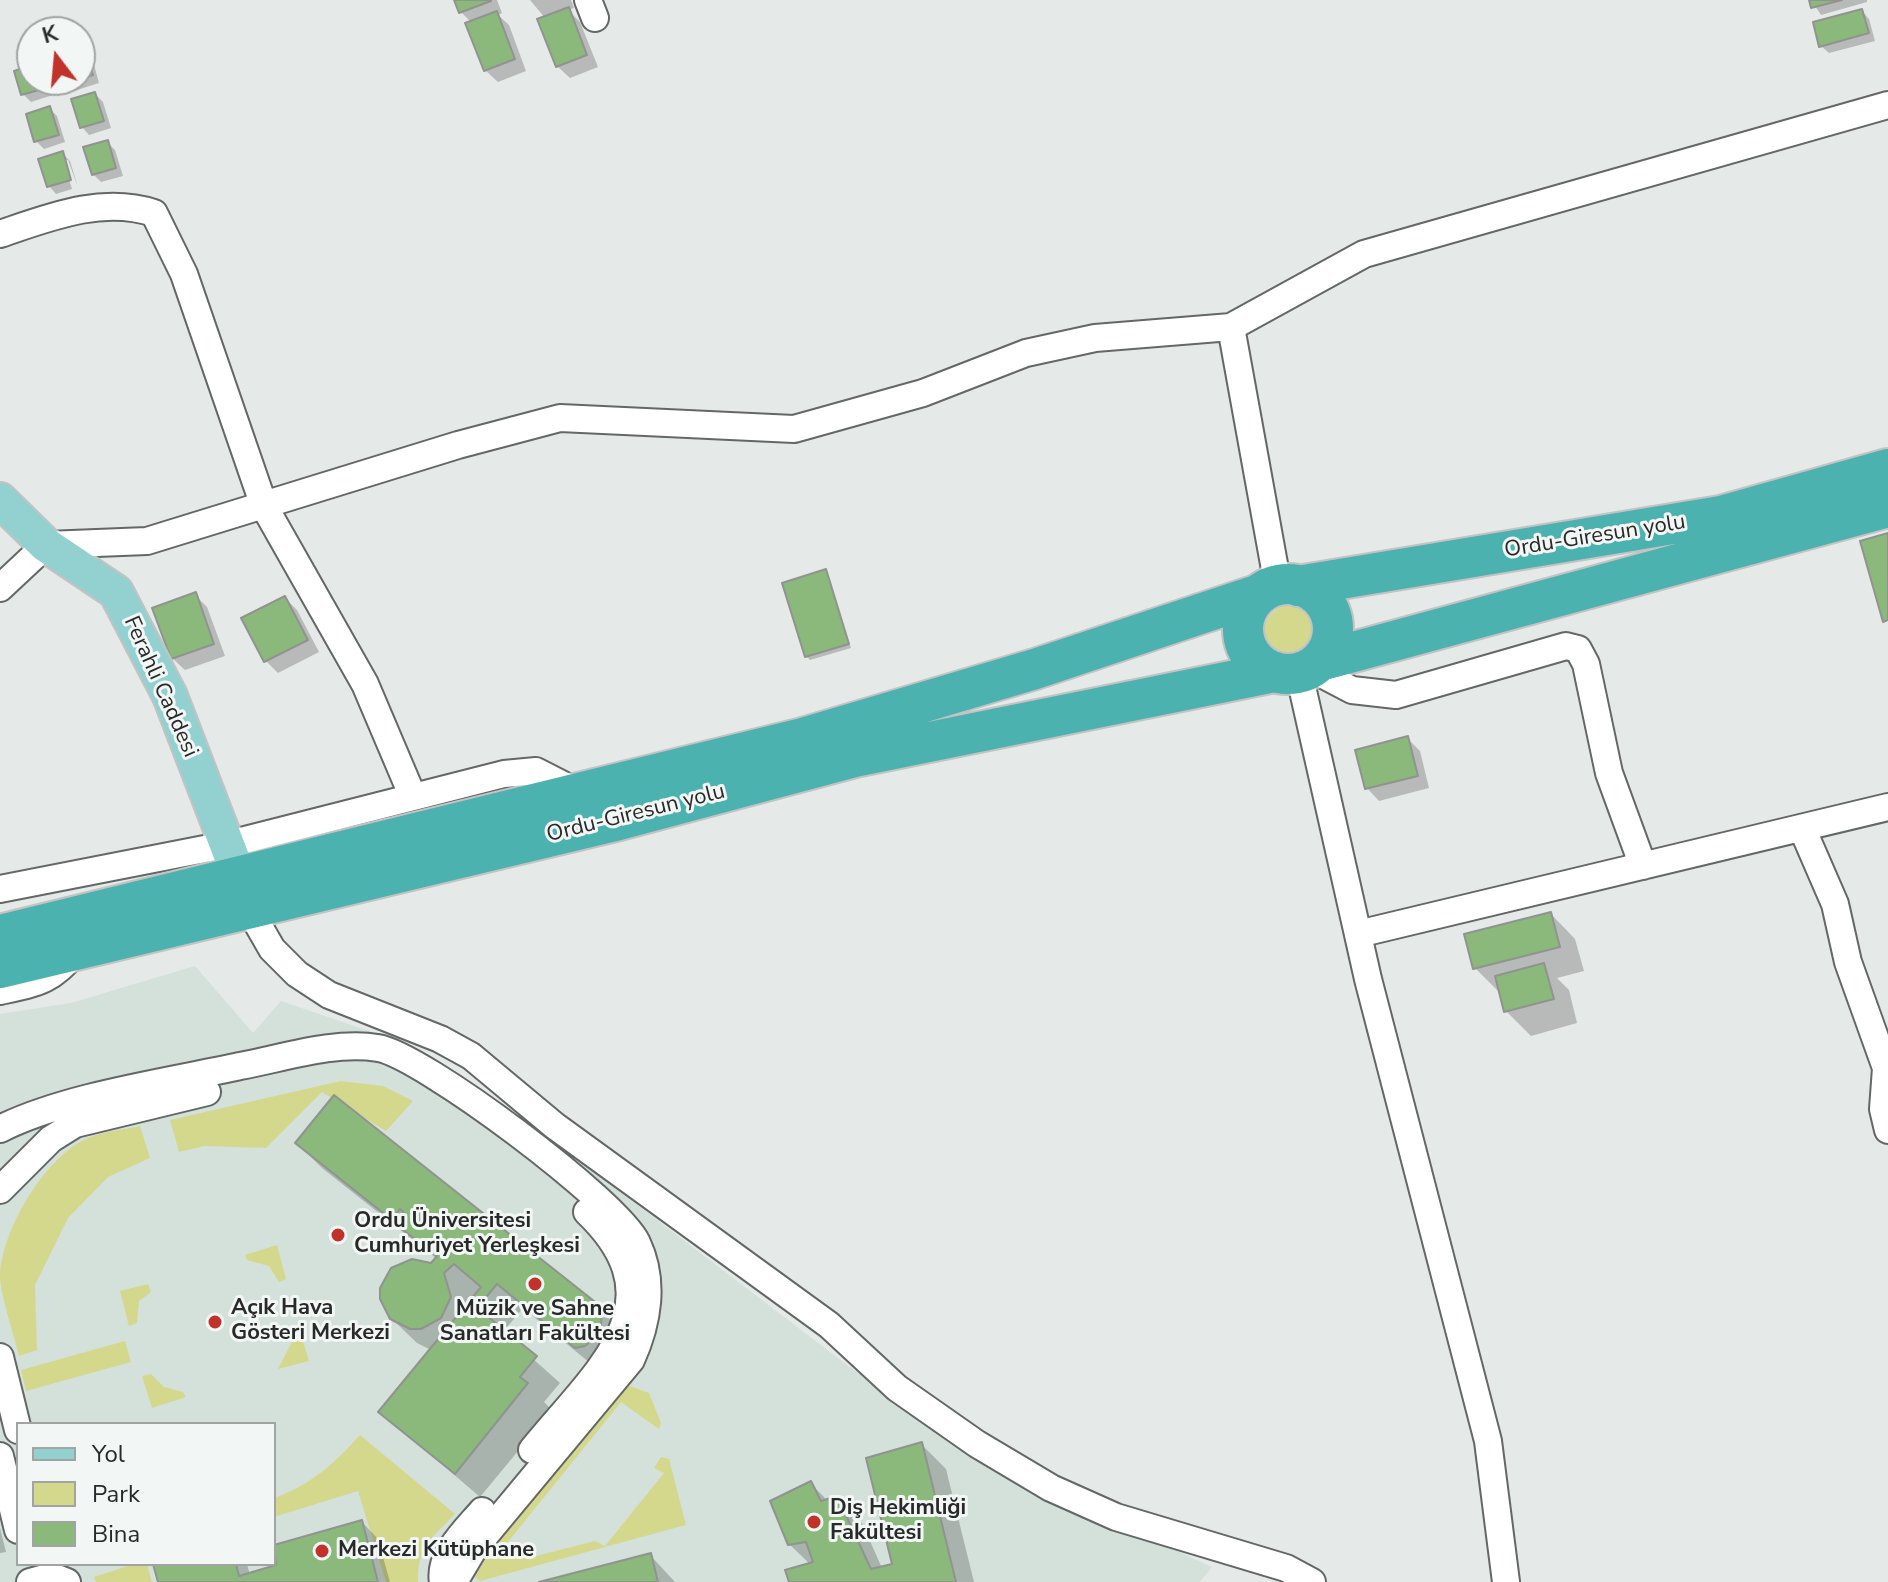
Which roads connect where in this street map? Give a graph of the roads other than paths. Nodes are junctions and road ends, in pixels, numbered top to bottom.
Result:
1 (1888, 105) edge
2 (0, 234) edge
3 (1231, 327) junction
4 (1888, 469) edge
5 (0, 500) edge
6 (264, 506) junction
7 (1888, 507) edge
8 (46, 545) junction
9 (0, 588) edge
10 (1279, 589) junction
11 (1301, 669) junction
12 (579, 793) junction
13 (413, 797) junction
14 (1888, 807) edge
15 (1802, 828) junction
16 (1643, 866) junction
17 (238, 877) junction
18 (0, 889) edge
19 (1358, 934) junction
20 (0, 935) edge
21 (77, 950) junction
22 (0, 968) edge
23 (0, 991) edge
24 (1884, 1050) edge
25 (0, 1129) edge
26 (1888, 1130) edge
27 (0, 1190) edge
28 (0, 1357) edge
29 (16, 1422) edge
30 (0, 1456) edge
31 (16, 1522) edge
32 (30, 1582) edge
33 (67, 1582) edge
34 (443, 1582) edge
35 (454, 1582) edge
36 (1312, 1582) edge
37 (1506, 1582) edge

1 - 3 street
2 - 6 street
3 - 6 street
3 - 10 street
4 - 10 highway, Ordu-Giresun yolu
5 - 8 main road, Ferahli Caddesi
6 - 8 street
6 - 13 street
7 - 11 highway, Ordu-Giresun yolu
8 - 9 street
8 - 17 main road, Ferahli Caddesi
10 - 11 highway
10 - 11 highway
10 - 12 highway, Ordu-Giresun yolu
11 - 16 street
11 - 17 highway, Ordu-Giresun yolu
11 - 19 street
12 - 13 street
12 - 17 highway, Ordu-Giresun yolu
13 - 17 street
14 - 15 street
15 - 16 street
15 - 24 street
16 - 19 street
17 - 18 street
17 - 20 highway, Ordu-Giresun yolu
17 - 21 highway, Ordu-Giresun yolu
17 - 36 street
19 - 37 street
21 - 22 highway, Ordu-Giresun yolu
21 - 23 street
24 - 26 street
25 - 35 street
27 - 34 street
28 - 29 street
30 - 31 street
32 - 33 street

